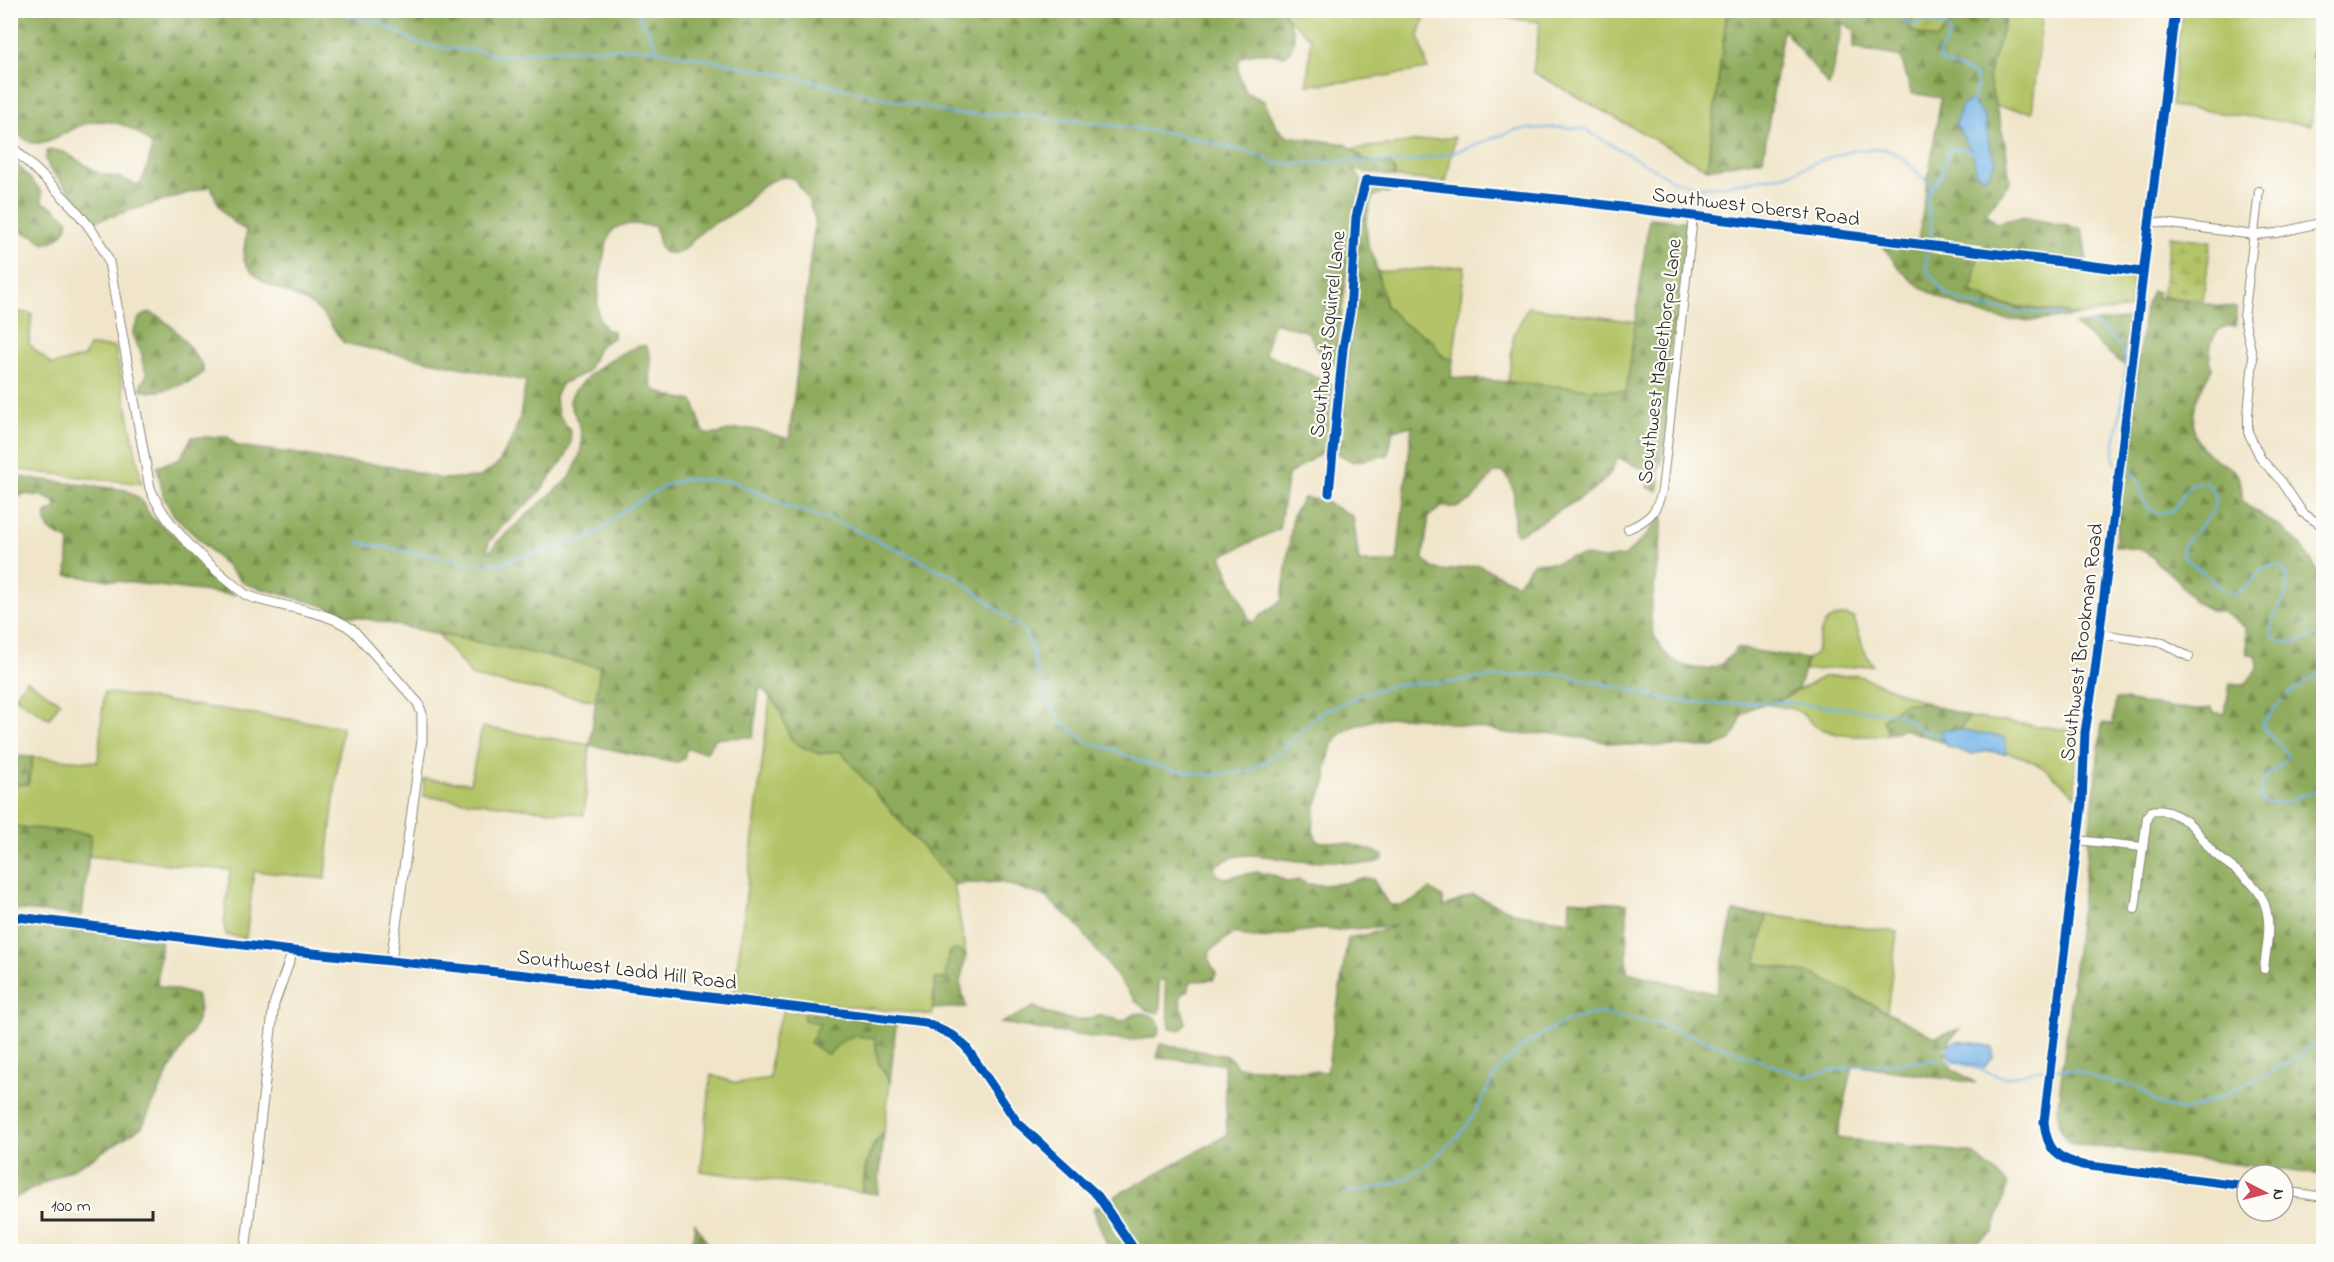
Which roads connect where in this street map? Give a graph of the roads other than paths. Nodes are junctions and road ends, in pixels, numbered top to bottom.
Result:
1 (2175, 10) edge
2 (10, 145) edge
3 (1366, 180) joint
4 (2259, 191) dead end
5 (1694, 217) junction
6 (2149, 221) junction
7 (2324, 222) edge
8 (2254, 235) junction
9 (2142, 272) junction
10 (1329, 493) dead end
11 (2324, 527) edge
12 (1628, 528) dead end
13 (2100, 634) junction
14 (2189, 657) dead end
15 (2077, 840) junction
16 (2142, 847) junction
17 (2135, 909) dead end
18 (10, 916) edge
19 (293, 951) junction
20 (391, 961) junction
21 (2264, 969) dead end
22 (2235, 1184) edge
23 (2295, 1193) edge
24 (2324, 1197) edge
25 (245, 1251) edge
26 (1136, 1251) edge

1 - 6 street, Southwest Brookman Road
2 - 20 street
3 - 5 street, Southwest Oberst Road
3 - 10 street, Southwest Squirrel Lane
4 - 8 street
5 - 9 street, Southwest Oberst Road
5 - 12 street, Southwest Maplethorpe Lane
6 - 8 street
6 - 9 street, Southwest Brookman Road
7 - 8 street
8 - 11 street
9 - 13 street, Southwest Brookman Road
13 - 14 street
13 - 15 street, Southwest Brookman Road
15 - 16 street
15 - 22 street, Southwest Brookman Road
16 - 17 street
16 - 21 street
18 - 19 street, Southwest Ladd Hill Road
19 - 20 street, Southwest Ladd Hill Road
19 - 25 street
20 - 26 street, Southwest Ladd Hill Road
23 - 24 street

